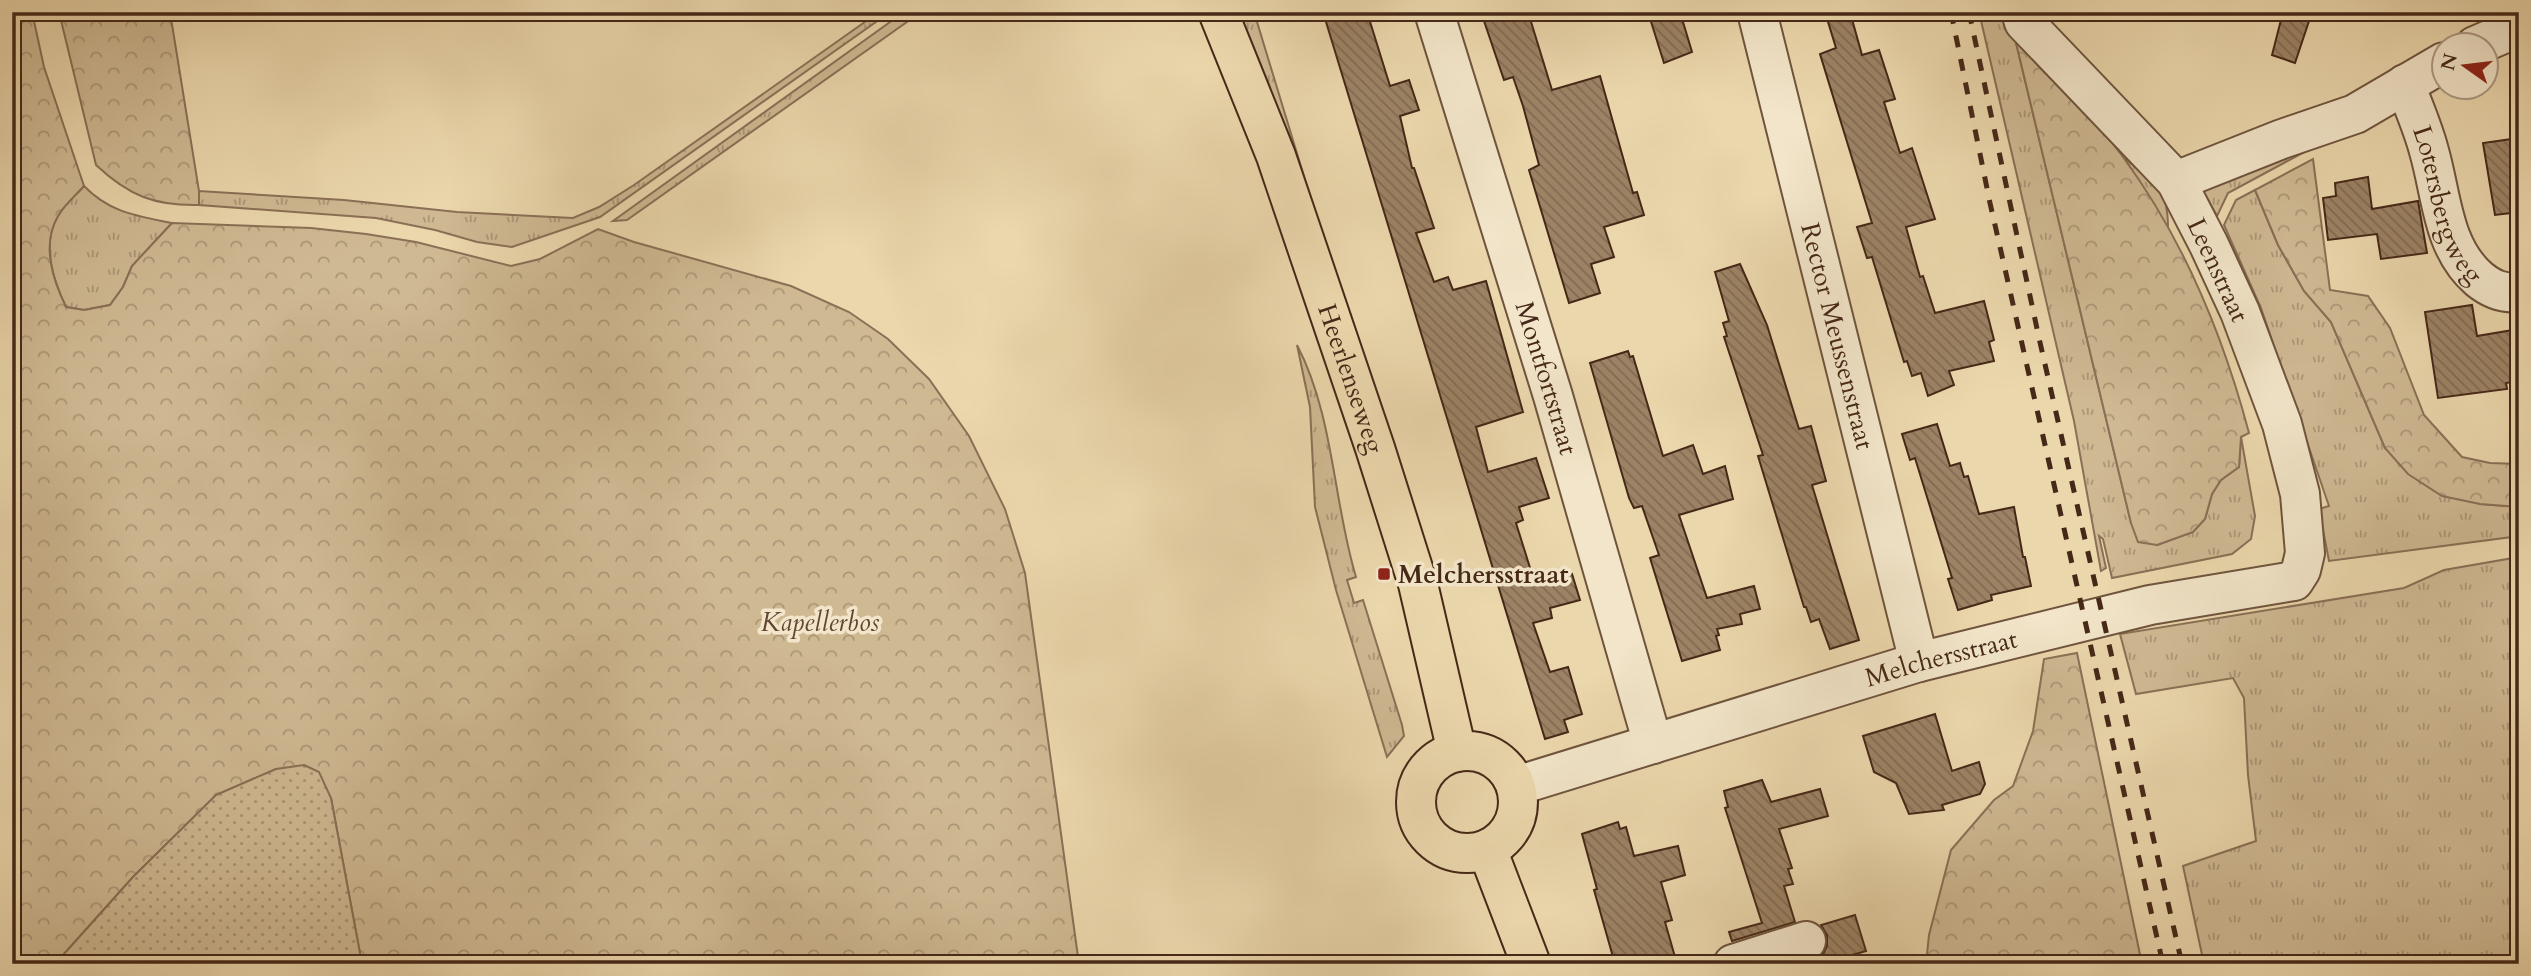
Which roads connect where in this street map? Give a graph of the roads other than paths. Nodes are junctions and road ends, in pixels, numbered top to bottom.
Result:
1 (1218, 12) edge
2 (1434, 12) edge
3 (1757, 12) edge
4 (2021, 12) edge
5 (2519, 27) edge
6 (2500, 35) edge
7 (2430, 70) edge
8 (2405, 85) junction
9 (2176, 181) junction
10 (2519, 292) edge
11 (2294, 581) joint
12 (1919, 662) junction
13 (1653, 744) junction
14 (1457, 752) junction
15 (1516, 786) junction
16 (1487, 849) junction
17 (1806, 941) dead end
18 (1531, 964) edge
19 (1733, 964) edge

1 - 14 main road, Heerlenseweg
2 - 13 street, Montfortstraat
3 - 12 street, Rector Meussenstraat
4 - 9 street, Leenstraat
5 - 6 street
7 - 8 street
8 - 9 street
8 - 10 street, Lotersbergweg
9 - 11 street, Leenstraat
11 - 12 street, Melchersstraat
12 - 13 street, Melchersstraat
13 - 15 street, Melchersstraat
14 - 15 main road
14 - 16 main road
15 - 16 main road
16 - 18 main road
17 - 19 street

